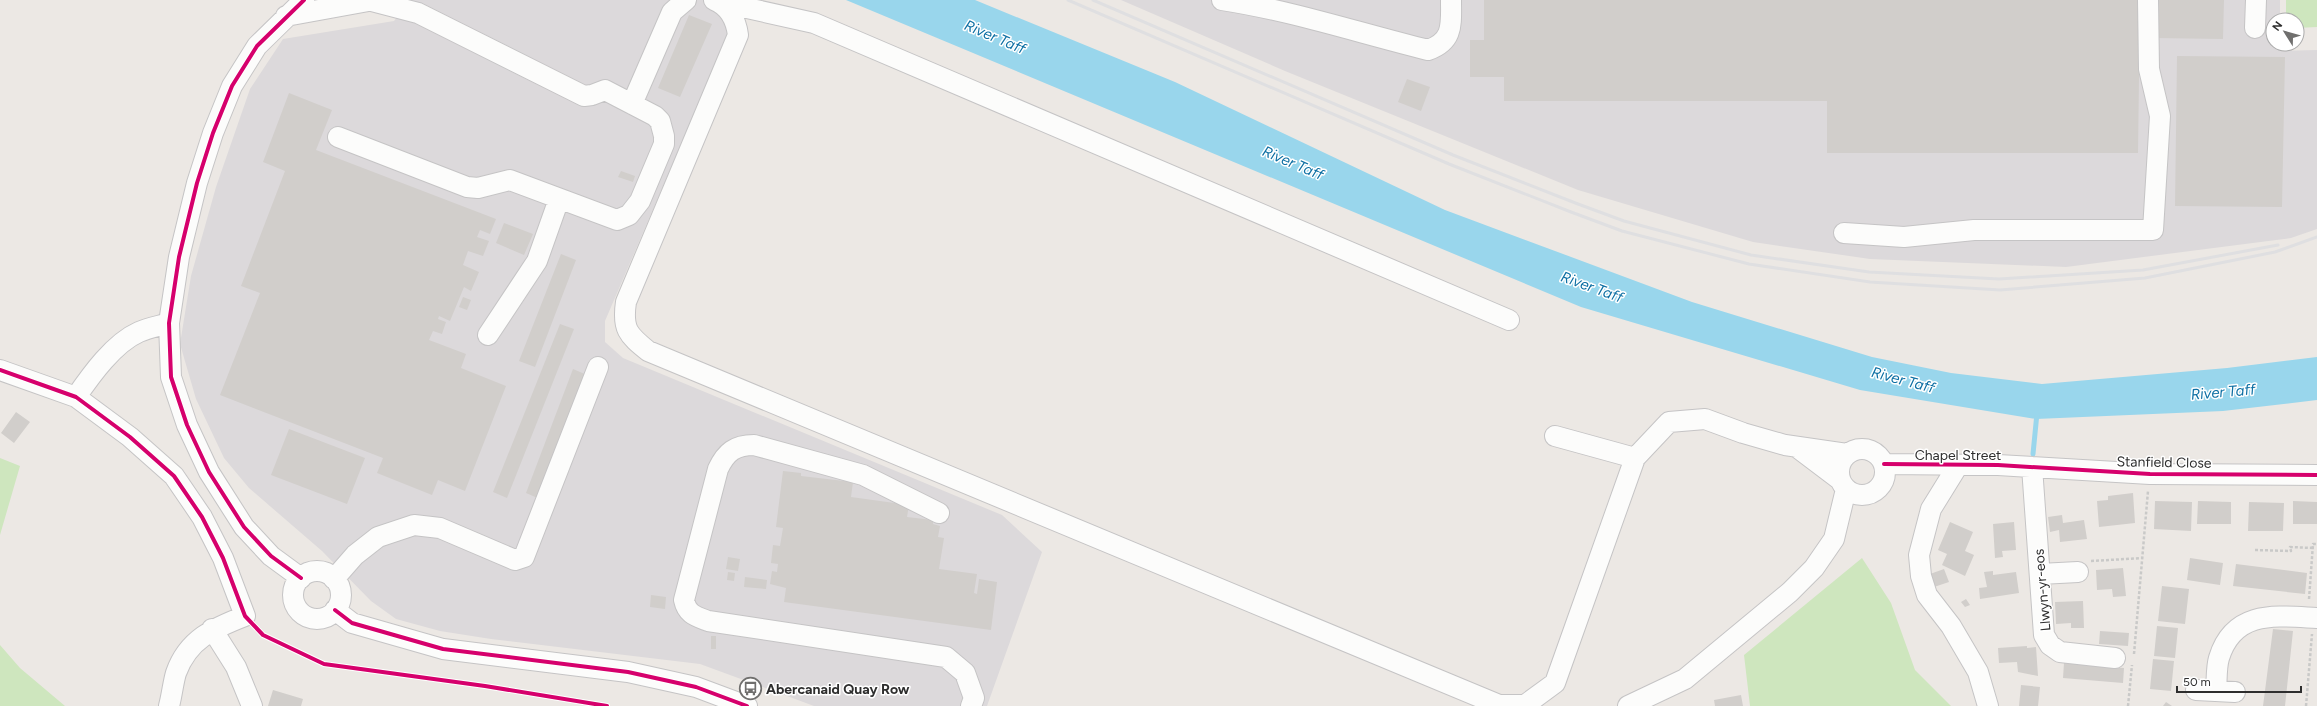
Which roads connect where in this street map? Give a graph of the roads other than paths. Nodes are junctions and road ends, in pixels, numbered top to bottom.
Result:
1 (304, 0) edge
2 (686, 0) edge
3 (1222, 0) edge
4 (1451, 0) edge
5 (2148, 0) edge
6 (2256, 0) edge
7 (365, 1) edge
8 (717, 1) edge
9 (415, 6) edge
10 (286, 16) junction
11 (2255, 28) dead end
12 (632, 104) junction
13 (338, 137) dead end
14 (559, 199) junction
15 (1844, 233) dead end
16 (1509, 320) dead end
17 (169, 323) junction
18 (488, 335) dead end
19 (598, 367) dead end
20 (0, 370) edge
21 (76, 397) junction
22 (1555, 436) dead end
23 (1798, 448) junction
24 (1847, 454) junction
25 (1635, 458) junction
26 (1884, 464) junction
27 (1957, 466) junction
28 (2032, 467) junction
29 (2317, 475) edge
30 (1842, 484) junction
31 (939, 513) dead end
32 (2078, 572) road end
33 (2040, 574) junction
34 (301, 578) junction
35 (334, 579) junction
36 (336, 610) junction
37 (2313, 618) edge
38 (212, 629) junction
39 (2127, 659) road end
40 (2216, 691) dead end
41 (169, 706) edge
42 (252, 706) edge
43 (747, 706) edge
44 (971, 706) edge
45 (1628, 706) edge
46 (1988, 706) edge

1 - 10 street
2 - 12 street
3 - 4 street
5 - 15 street
6 - 11 street
7 - 9 street
7 - 10 street
8 - 16 street
8 - 25 street
9 - 12 street
10 - 17 street
12 - 14 street
13 - 14 street
14 - 18 street
17 - 21 street
17 - 34 street
19 - 35 street
20 - 21 street
21 - 38 street
22 - 25 street
23 - 24 street
23 - 25 street
23 - 30 street
24 - 26 street
24 - 30 street
26 - 27 street, Chapel Street
26 - 30 street
27 - 28 street, Chapel Street
27 - 46 street
28 - 29 street, Stanfield Close
28 - 33 street, Llwyn-yr-eos
30 - 45 street
31 - 44 street
32 - 33 street
33 - 39 street, Llwyn-yr-eos
34 - 35 street
34 - 36 street
35 - 36 street
36 - 43 street
37 - 40 street
38 - 41 street
38 - 42 street

